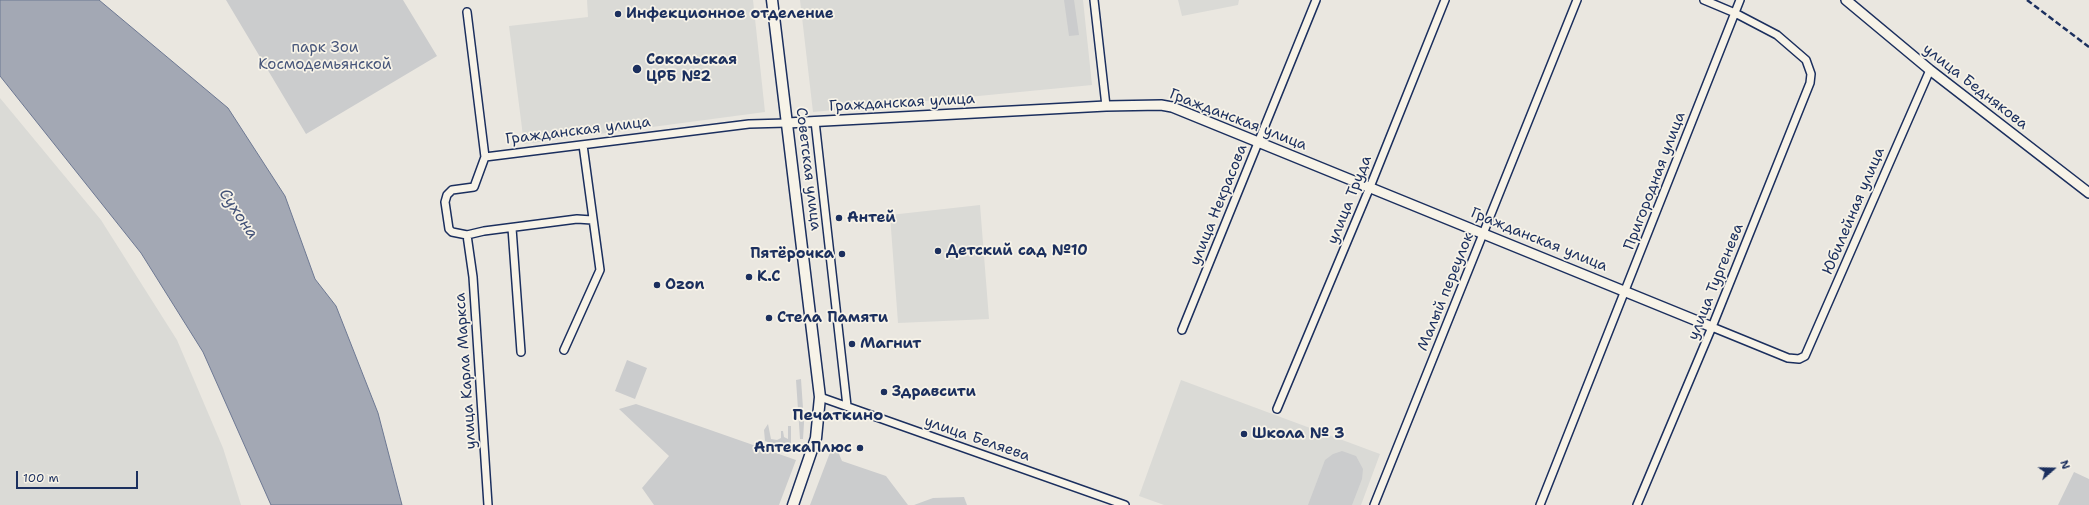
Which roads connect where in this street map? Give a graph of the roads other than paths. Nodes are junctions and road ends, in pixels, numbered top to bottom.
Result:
1 (772, 0) edge
2 (1094, 0) edge
3 (1316, 0) edge
4 (1445, 0) edge
5 (1578, 0) edge
6 (1704, 0) edge
7 (1740, 0) edge
8 (1846, 0) edge
9 (467, 12) dead end
10 (1735, 13) junction
11 (1930, 70) junction
12 (1106, 106) junction
13 (815, 121) junction
14 (787, 123) junction
15 (1258, 142) junction
16 (582, 145) junction
17 (485, 157) junction
18 (1370, 187) junction
19 (2089, 193) edge
20 (592, 220) junction
21 (512, 228) junction
22 (1484, 233) junction
23 (467, 235) junction
24 (1626, 290) junction
25 (1712, 327) junction
26 (1182, 330) dead end
27 (564, 350) dead end
28 (521, 352) dead end
29 (1799, 359) joint
30 (820, 397) junction
31 (847, 406) junction
32 (1277, 409) dead end
33 (488, 505) edge
34 (793, 505) edge
35 (1125, 505) edge
36 (1374, 505) edge
37 (1540, 505) edge
38 (1637, 505) edge

1 - 14 main road, Советская улица
2 - 12 street
3 - 15 street, улица Некрасова
4 - 18 street, улица Труда
5 - 22 street, Малый переулок
6 - 10 street
7 - 10 street, Пригородная улица
8 - 11 street, улица Беднякова
9 - 17 street
10 - 24 street, Пригородная улица
10 - 25 street, улица Тургенева
11 - 19 street, улица Беднякова
11 - 29 street, Юбилейная улица
12 - 13 street, Гражданская улица
12 - 15 street, Гражданская улица
13 - 14 street, Гражданская улица
13 - 31 street, Советская улица
14 - 16 street, Гражданская улица
14 - 30 main road, Советская улица
15 - 18 street, Гражданская улица
15 - 26 street, улица Некрасова
16 - 17 street, Гражданская улица
16 - 20 street
17 - 23 street
18 - 22 street, Гражданская улица
18 - 32 street, улица Труда
20 - 21 street
20 - 27 street
21 - 23 street
21 - 28 street
22 - 24 street, Гражданская улица
22 - 36 street, Малый переулок
23 - 33 street, улица Карла Маркса
24 - 25 street, Гражданская улица
24 - 37 street, Пригородная улица
25 - 29 street, Гражданская улица
25 - 38 street, улица Тургенева
30 - 31 street, улица Беляева
30 - 34 main road, Советская улица
31 - 35 street, улица Беляева

